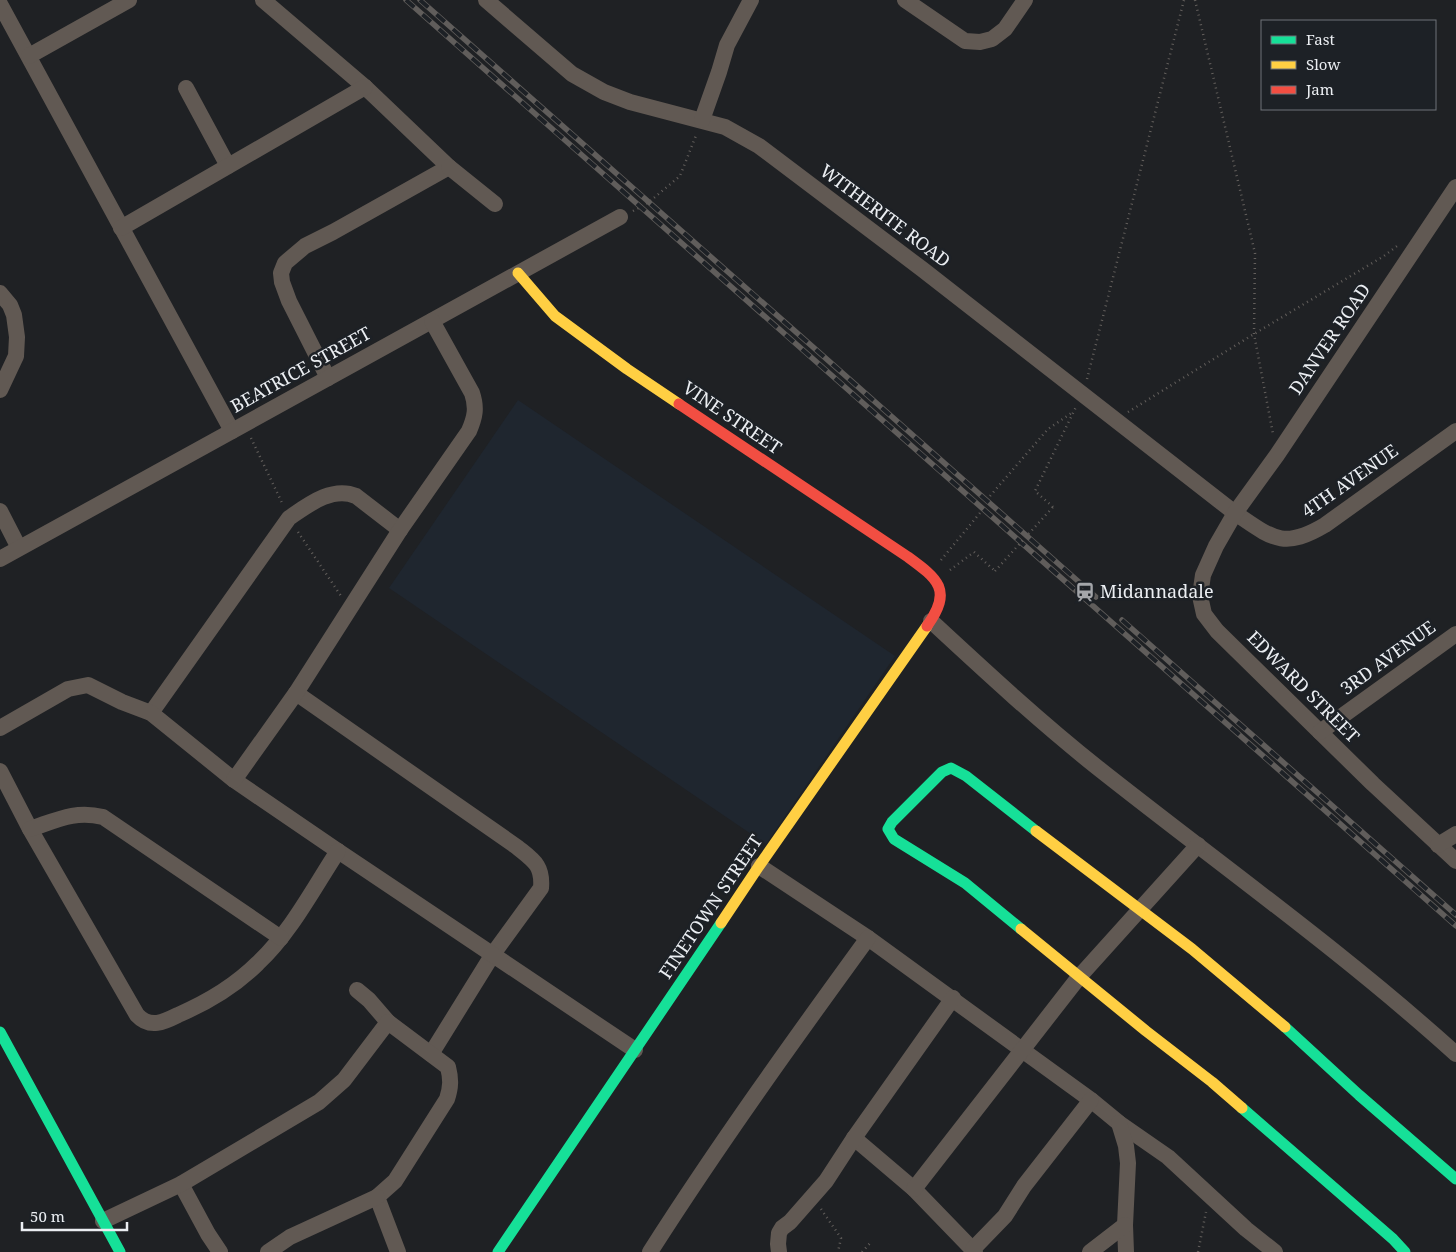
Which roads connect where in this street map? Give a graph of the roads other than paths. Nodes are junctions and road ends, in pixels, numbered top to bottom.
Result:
1 (129, 0) edge
2 (263, 0) edge
3 (486, 0) edge
4 (751, 0) edge
5 (905, 0) edge
6 (1025, 0) edge
7 (0, 4) edge
8 (29, 56) junction
9 (364, 87) junction
10 (186, 88) dead end
11 (702, 120) junction
12 (228, 166) junction
13 (449, 167) junction
14 (1456, 187) edge
15 (495, 204) dead end
16 (620, 217) road end
17 (121, 228) junction
18 (518, 273) junction
19 (0, 293) edge
20 (432, 321) junction
21 (328, 378) junction
22 (0, 390) edge
23 (232, 431) junction
24 (1456, 431) edge
25 (0, 511) edge
26 (1235, 513) junction
27 (400, 530) junction
28 (19, 548) junction
29 (0, 558) edge
30 (934, 576) joint
31 (931, 621) junction
32 (1456, 634) edge
33 (296, 693) junction
34 (151, 713) junction
35 (0, 728) edge
36 (1320, 732) junction
37 (0, 771) edge
38 (234, 780) junction
39 (30, 829) junction
40 (1456, 834) edge
41 (1198, 845) junction
42 (1438, 845) junction
43 (338, 851) junction
44 (1456, 861) edge
45 (759, 866) junction
46 (1141, 911) junction
47 (281, 938) junction
48 (868, 938) junction
49 (493, 954) junction
50 (1079, 977) junction
51 (357, 990) dead end
52 (953, 998) junction
53 (388, 1022) junction
54 (0, 1032) edge
55 (635, 1050) junction
56 (1022, 1051) junction
57 (431, 1054) junction
58 (1456, 1054) edge
59 (1091, 1100) junction
60 (1119, 1124) junction
61 (854, 1138) junction
62 (1456, 1179) edge
63 (181, 1184) junction
64 (914, 1189) junction
65 (377, 1198) junction
66 (103, 1221) junction
67 (1125, 1225) junction
68 (974, 1251) edge
69 (120, 1252) edge
70 (220, 1252) edge
71 (268, 1252) edge
72 (398, 1252) edge
73 (498, 1252) edge
74 (650, 1252) edge
75 (779, 1252) edge
76 (1090, 1252) edge
77 (1126, 1252) edge
78 (1275, 1252) edge
79 (1405, 1252) edge

1 - 8 street
2 - 9 street
3 - 11 street, WITHERITE ROAD
4 - 11 street
5 - 6 street
7 - 8 street
8 - 17 street
9 - 12 street
9 - 13 street
10 - 12 street
11 - 26 street, WITHERITE ROAD
12 - 17 street
13 - 15 street
13 - 21 street
14 - 26 street, DANVER ROAD
16 - 18 street, BEATRICE STREET
17 - 23 street
18 - 20 street, BEATRICE STREET
18 - 30 street, VINE STREET
19 - 22 street
20 - 21 street, BEATRICE STREET
20 - 27 street
21 - 23 street, BEATRICE STREET
23 - 28 street, BEATRICE STREET
24 - 26 street, 4TH AVENUE
25 - 28 street
26 - 36 street, EDWARD STREET
27 - 33 street
27 - 34 street
28 - 29 street, BEATRICE STREET
30 - 31 street, FINETOWN STREET
31 - 41 street
31 - 45 street, FINETOWN STREET
32 - 36 street, 3RD AVENUE
33 - 38 street
33 - 49 street
34 - 35 street
34 - 38 street
36 - 42 street, EDWARD STREET
37 - 39 street
38 - 43 street
39 - 47 street
39 - 47 street
40 - 42 street
41 - 46 street
41 - 58 street
42 - 44 street, EDWARD STREET
43 - 47 street
43 - 49 street
45 - 48 street
45 - 55 street, FINETOWN STREET
46 - 50 street
46 - 50 street
46 - 62 street
48 - 52 street
48 - 74 street
49 - 55 street
49 - 57 street
50 - 56 street
50 - 79 street
51 - 53 street
52 - 56 street
52 - 61 street
53 - 57 street
53 - 63 street
54 - 66 street
55 - 73 street, FINETOWN STREET
56 - 59 street
56 - 64 street
57 - 65 street
59 - 60 street
59 - 68 street
60 - 67 street
60 - 78 street
61 - 64 street
61 - 75 street
63 - 66 street
63 - 70 street
64 - 68 street
65 - 71 street
65 - 72 street
66 - 69 street
67 - 76 street
67 - 77 street

